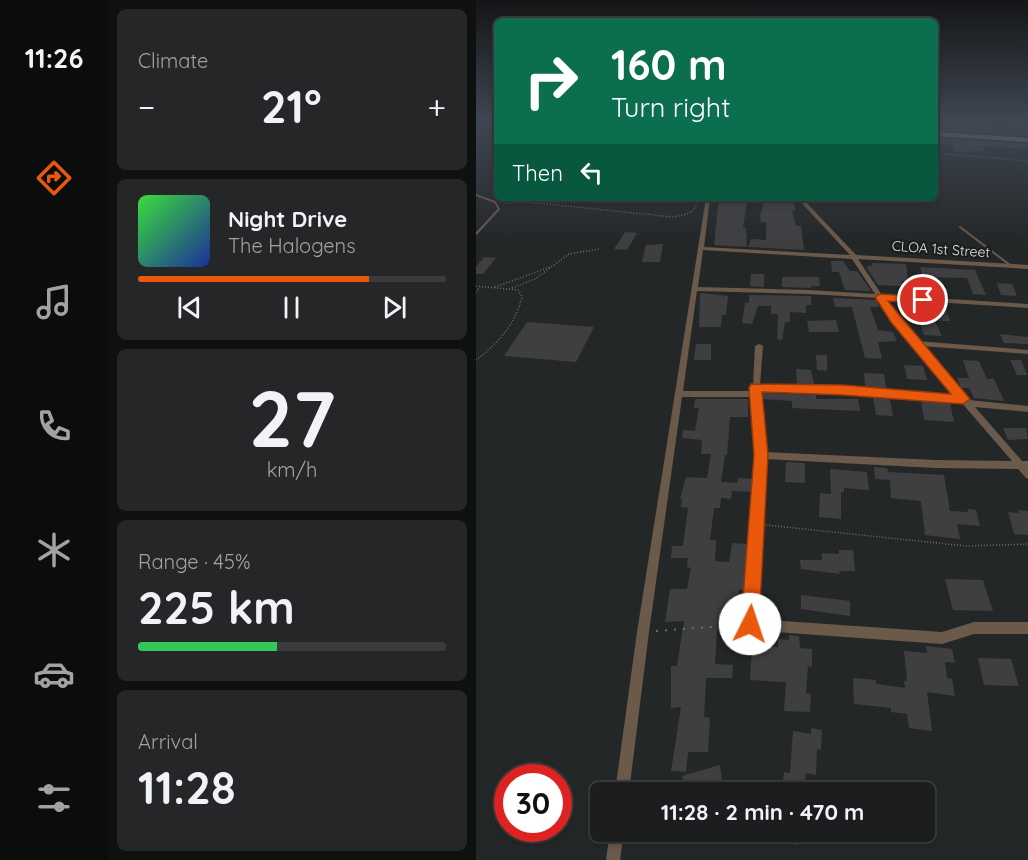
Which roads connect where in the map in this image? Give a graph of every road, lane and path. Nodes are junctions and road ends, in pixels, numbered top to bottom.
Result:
1 (476, 195) edge
2 (512, 201) joint
3 (697, 201) edge
4 (708, 201) edge
5 (802, 201) edge
6 (497, 205) junction
7 (960, 227) dead end
8 (476, 234) edge
9 (700, 248) junction
10 (599, 249) dead end
11 (853, 255) junction
12 (1010, 265) junction
13 (552, 266) junction
14 (1028, 267) edge
15 (476, 286) edge
16 (480, 287) junction
17 (495, 287) junction
18 (512, 289) junction
19 (695, 289) junction
20 (476, 292) edge
21 (880, 297) junction
22 (1028, 306) edge
23 (917, 343) junction
24 (759, 346) dead end
25 (1028, 352) edge
26 (476, 360) edge
27 (756, 391) junction
28 (679, 394) junction
29 (965, 401) junction
30 (1028, 409) edge
31 (761, 455) junction
32 (1018, 464) junction
33 (1028, 465) edge
34 (1028, 476) edge
35 (757, 524) junction
36 (1028, 544) edge
37 (750, 624) junction
38 (1028, 628) edge
39 (644, 632) junction
40 (623, 782) edge
41 (615, 842) edge
42 (613, 860) edge

1 - 6 lane
2 - 3 path
2 - 6 path
4 - 9 street
5 - 11 street
6 - 8 lane
7 - 12 lane
9 - 11 street, CLOA 1st Street
9 - 19 street
10 - 13 path
11 - 12 street, CLOA 1st Street
11 - 21 street
12 - 14 street, CLOA 1st Street
13 - 17 path
13 - 18 path
15 - 16 path
16 - 17 path
16 - 20 path
17 - 18 path
18 - 26 path
19 - 21 street
19 - 28 street
21 - 22 street
21 - 23 street
23 - 25 street
23 - 29 street
24 - 27 street
27 - 28 street
27 - 29 street
27 - 31 street
28 - 39 street
29 - 30 street
29 - 32 street
31 - 32 street
31 - 35 street
32 - 33 street
32 - 34 street
35 - 36 path
35 - 37 street
37 - 38 street
37 - 39 path
39 - 40 street
41 - 42 street

